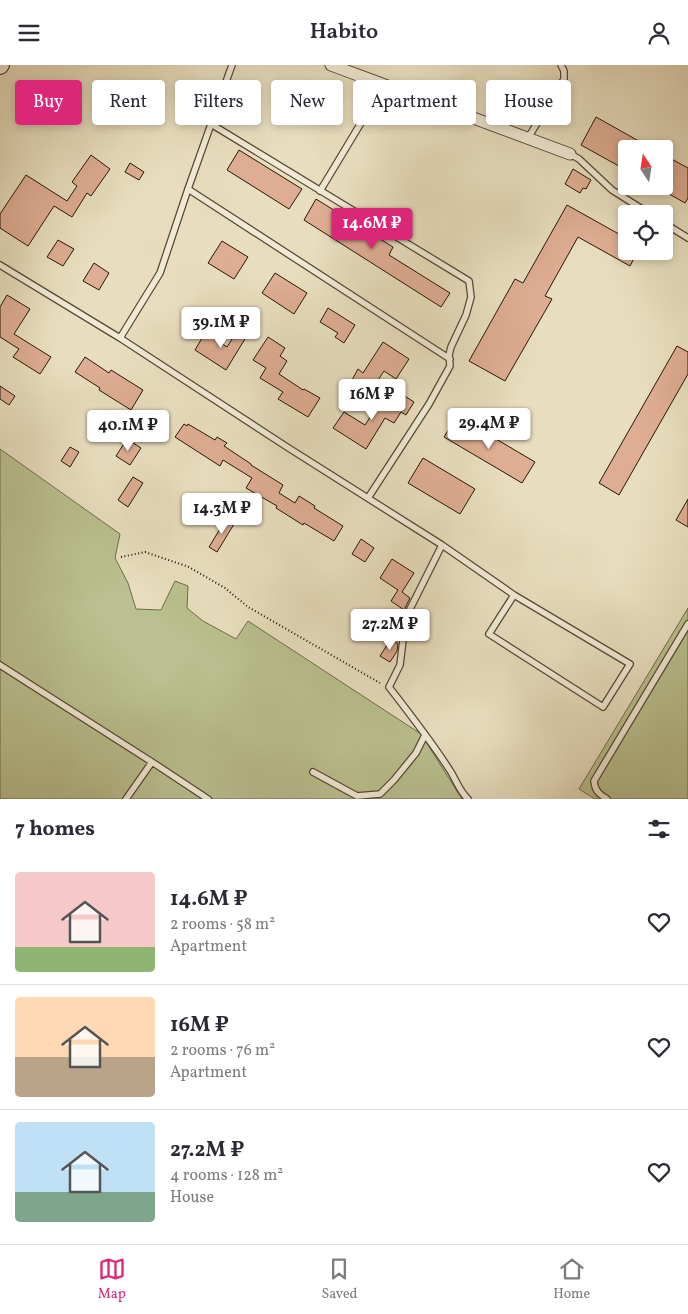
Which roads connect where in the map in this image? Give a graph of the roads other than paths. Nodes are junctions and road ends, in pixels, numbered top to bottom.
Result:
1 (232, 65) edge
2 (332, 65) edge
3 (561, 65) edge
4 (356, 69) edge
5 (227, 80) edge
6 (376, 80) edge
7 (476, 119) edge
8 (211, 125) edge
9 (213, 125) edge
10 (360, 125) edge
11 (528, 138) junction
12 (570, 154) joint
13 (188, 189) junction
14 (320, 191) junction
15 (636, 205) edge
16 (673, 229) edge
17 (688, 238) edge
18 (0, 265) edge
19 (120, 338) junction
20 (450, 359) junction
21 (368, 498) junction
22 (442, 545) junction
23 (514, 595) junction
24 (688, 624) edge
25 (0, 665) edge
26 (426, 735) junction
27 (152, 761) junction
28 (313, 772) dead end
29 (126, 799) edge
30 (208, 799) edge
31 (468, 799) edge
32 (607, 799) edge

1 - 5 lane
2 - 4 street
3 - 11 lane
4 - 6 street
7 - 11 street
8 - 13 lane
9 - 14 lane
10 - 14 lane
11 - 12 street
12 - 15 lane
13 - 19 lane
13 - 20 lane
14 - 20 lane
16 - 17 lane
18 - 19 lane
19 - 21 lane
20 - 21 lane
21 - 22 lane
22 - 23 lane
22 - 26 lane
23 - 23 lane
24 - 32 lane
25 - 27 lane
26 - 28 lane
26 - 31 lane
27 - 29 lane
27 - 30 lane

